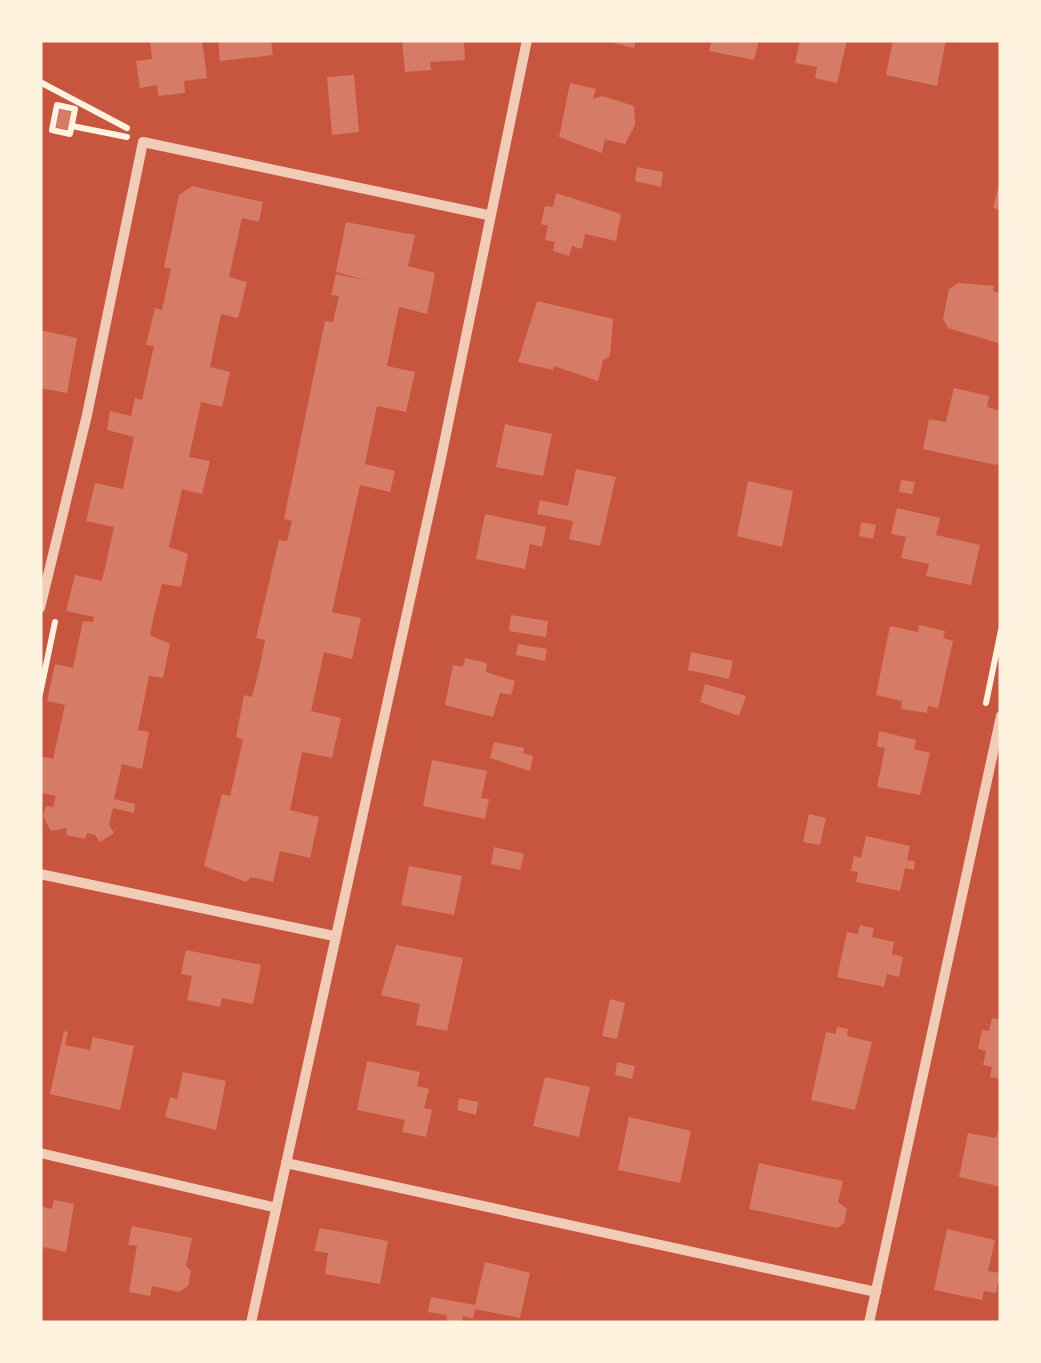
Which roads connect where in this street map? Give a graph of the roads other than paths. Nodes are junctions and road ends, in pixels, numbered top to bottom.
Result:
1 (527, 40) edge
2 (488, 215) junction
3 (40, 608) edge
4 (1001, 716) edge
5 (40, 874) edge
6 (334, 936) junction
7 (40, 1153) edge
8 (286, 1163) junction
9 (273, 1206) junction
10 (876, 1292) junction
11 (251, 1323) edge
12 (870, 1323) edge

1 - 2 street
2 - 3 street
2 - 6 street
4 - 10 street
5 - 6 street
6 - 8 street
7 - 9 street
8 - 9 street
8 - 10 street
9 - 11 street
10 - 12 street

